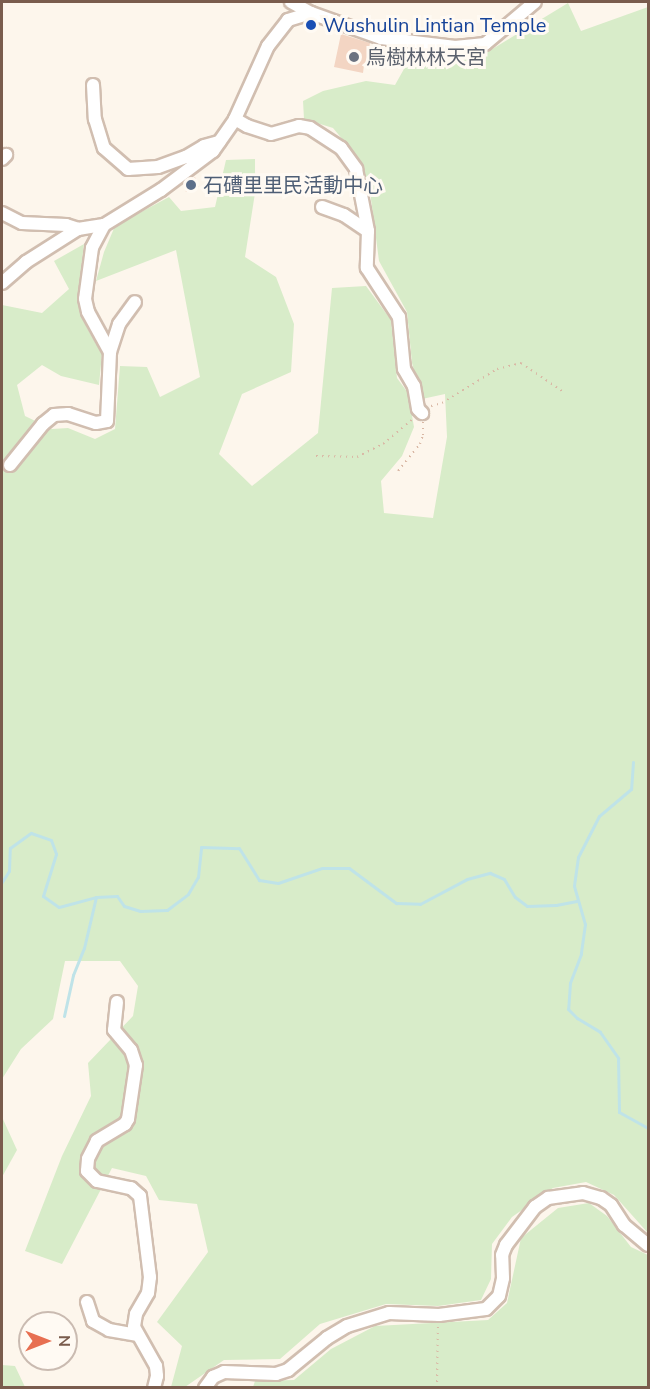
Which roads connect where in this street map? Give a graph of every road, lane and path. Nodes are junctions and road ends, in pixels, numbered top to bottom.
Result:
1 (291, 2) edge
2 (535, 2) edge
3 (311, 13) junction
4 (93, 85) dead end
5 (235, 119) junction
6 (219, 142) junction
7 (322, 207) dead end
8 (2, 213) edge
9 (104, 225) junction
10 (78, 229) junction
11 (368, 231) junction
12 (2, 283) edge
13 (135, 302) dead end
14 (110, 352) junction
15 (565, 393) dead end
16 (422, 413) junction
17 (316, 456) dead end
18 (9, 465) dead end
19 (398, 471) dead end
20 (117, 1002) dead end
21 (648, 1245) edge
22 (87, 1302) dead end
23 (439, 1315) junction
24 (137, 1335) junction
25 (154, 1388) edge
26 (204, 1388) edge
27 (437, 1388) edge

1 - 3 lane
2 - 3 lane
3 - 5 lane
4 - 6 lane
5 - 6 lane
5 - 11 lane
6 - 9 lane
7 - 11 lane
8 - 10 lane
9 - 10 lane
9 - 14 lane
10 - 12 lane
11 - 16 lane
13 - 14 lane
14 - 18 lane
15 - 16 path
16 - 17 path
16 - 19 path
20 - 24 lane
21 - 23 lane
22 - 24 lane
23 - 26 lane
23 - 27 path
24 - 25 lane

